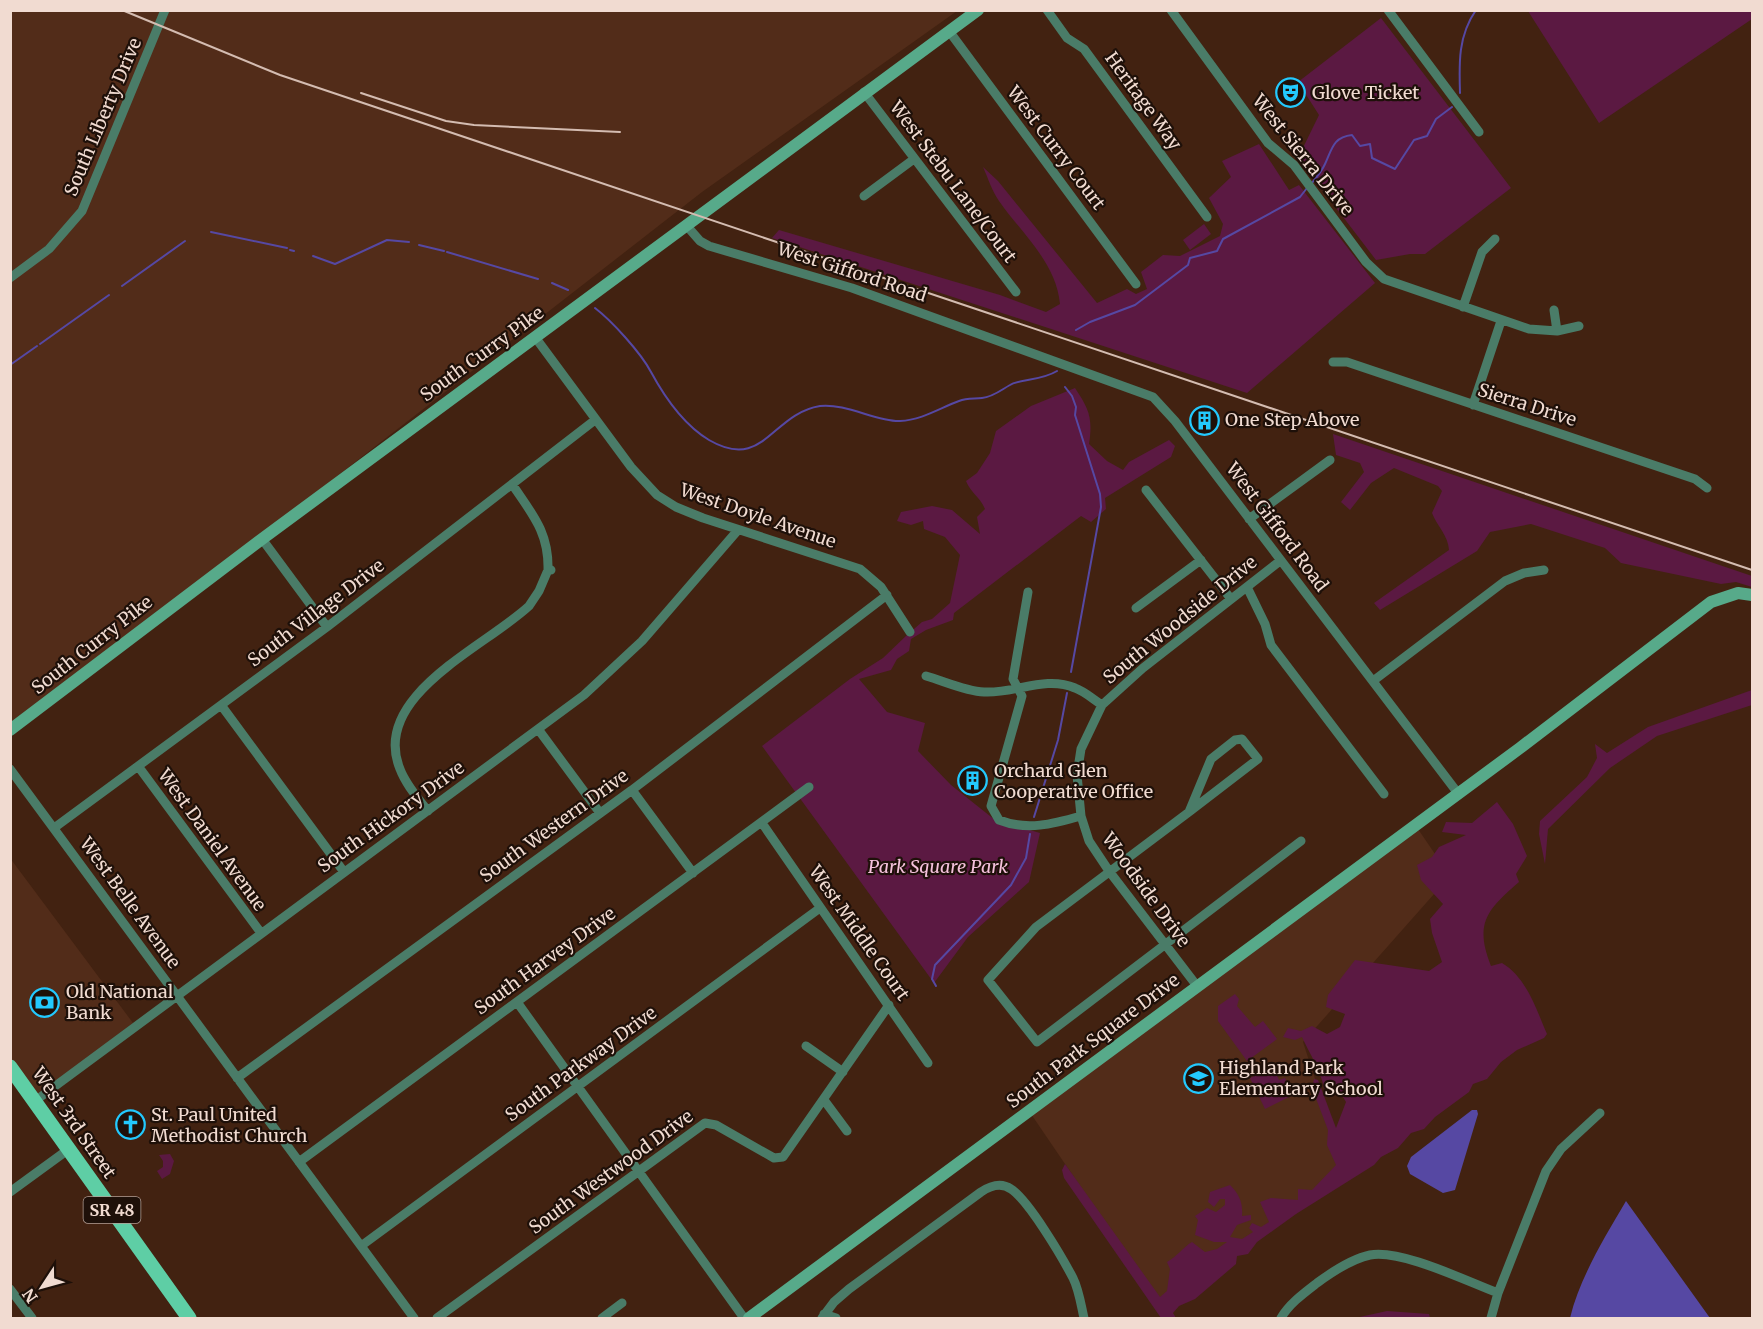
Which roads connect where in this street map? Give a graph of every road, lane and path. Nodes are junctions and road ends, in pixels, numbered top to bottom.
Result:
1 (165, 10) edge
2 (978, 10) edge
3 (1047, 10) edge
4 (1171, 10) edge
5 (1388, 10) edge
6 (949, 32) junction
7 (864, 92) junction
8 (1479, 132) dead end
9 (915, 159) junction
10 (864, 196) dead end
11 (1207, 217) dead end
12 (686, 225) junction
13 (1495, 239) dead end
14 (10, 279) edge
15 (1136, 284) dead end
16 (1016, 292) dead end
17 (1463, 308) junction
18 (1554, 310) dead end
19 (1501, 321) junction
20 (1579, 326) dead end
21 (1557, 331) junction
22 (535, 337) junction
23 (1333, 363) dead end
24 (1473, 405) junction
25 (595, 420) junction
26 (1330, 459) dead end
27 (512, 484) junction
28 (1707, 488) dead end
29 (1146, 490) dead end
30 (1249, 519) junction
31 (738, 530) junction
32 (262, 539) junction
33 (1200, 560) junction
34 (1280, 561) junction
35 (1544, 570) dead end
36 (1247, 587) junction
37 (1028, 592) dead end
38 (887, 595) junction
39 (1752, 595) edge
40 (1231, 599) junction
41 (1136, 608) dead end
42 (327, 627) junction
43 (910, 632) dead end
44 (926, 676) dead end
45 (1373, 681) junction
46 (1018, 690) junction
47 (221, 705) junction
48 (1102, 705) junction
49 (538, 729) junction
50 (10, 730) edge
51 (138, 766) junction
52 (10, 769) edge
53 (809, 787) dead end
54 (632, 790) junction
55 (1457, 792) junction
56 (1384, 794) dead end
57 (428, 811) junction
58 (1189, 812) junction
59 (600, 813) junction
60 (1081, 816) junction
61 (762, 823) junction
62 (54, 828) junction
63 (1300, 841) dead end
64 (1109, 871) junction
65 (344, 872) junction
66 (693, 873) junction
67 (820, 908) junction
68 (261, 933) junction
69 (1165, 944) junction
70 (1197, 986) junction
71 (177, 995) junction
72 (517, 1002) junction
73 (889, 1005) junction
74 (806, 1046) dead end
75 (928, 1063) dead end
76 (10, 1067) edge
77 (843, 1072) junction
78 (237, 1078) junction
79 (579, 1087) junction
80 (824, 1100) junction
81 (35, 1101) junction
82 (1600, 1113) dead end
83 (847, 1131) dead end
84 (69, 1149) junction
85 (299, 1162) junction
86 (638, 1171) junction
87 (10, 1192) edge
88 (361, 1246) junction
89 (10, 1289) edge
90 (1498, 1293) junction
91 (622, 1303) dead end
92 (823, 1316) edge
93 (32, 1318) edge
94 (189, 1318) edge
95 (414, 1318) edge
96 (437, 1318) edge
97 (602, 1318) edge
98 (747, 1318) edge
99 (837, 1318) edge
100 (1084, 1318) edge
101 (1281, 1318) edge
102 (1491, 1318) edge

1 - 14 street, South Liberty Drive
2 - 6 street, South Curry Pike
3 - 11 street, Heritage Way
4 - 17 street, West Sierra Drive
5 - 8 street
6 - 7 street, South Curry Pike
6 - 15 street, West Curry Court
7 - 9 street, West Stebu Lane/Court
7 - 12 street, South Curry Pike
9 - 10 street
9 - 16 street, West Stebu Lane/Court
12 - 22 street, South Curry Pike
12 - 30 street, West Gifford Road
13 - 17 street
17 - 19 street, West Sierra Drive
18 - 21 street
19 - 21 street, West Sierra Drive
19 - 24 street
20 - 21 street, West Sierra Drive
22 - 25 street, West Doyle Avenue
22 - 32 street, South Curry Pike
23 - 24 street, Sierra Drive
24 - 28 street, Sierra Drive
25 - 27 street, South Village Drive
25 - 31 street, West Doyle Avenue
26 - 30 street
27 - 42 street, South Village Drive
27 - 57 street
29 - 33 street
30 - 34 street, West Gifford Road
31 - 38 street, West Doyle Avenue
31 - 49 street, South Hickory Drive
32 - 42 street
32 - 50 street, South Curry Pike
33 - 40 street
33 - 41 street
34 - 36 street, South Woodside Drive
34 - 45 street, West Gifford Road
35 - 45 street
36 - 40 street, South Woodside Drive
36 - 56 street
37 - 46 street
38 - 43 street, West Doyle Avenue
38 - 54 street, South Western Drive
39 - 55 street
40 - 48 street, South Woodside Drive
42 - 47 street, South Village Drive
44 - 46 street
45 - 55 street, West Gifford Road
46 - 48 street
46 - 60 street
47 - 51 street, South Village Drive
47 - 65 street
48 - 60 street, Woodside Drive
49 - 57 street, South Hickory Drive
49 - 59 street
51 - 62 street, South Village Drive
51 - 68 street, West Daniel Avenue
52 - 62 street, West Belle Avenue
53 - 61 street, South Harvey Drive
54 - 59 street, South Western Drive
54 - 66 street
55 - 70 street, South Park Square Drive
57 - 65 street, South Hickory Drive
58 - 58 street
58 - 64 street
59 - 78 street, South Western Drive
60 - 64 street, Woodside Drive
61 - 66 street, South Harvey Drive
61 - 67 street, West Middle Court
62 - 71 street, West Belle Avenue
63 - 69 street
64 - 69 street, Woodside Drive
64 - 69 street
65 - 68 street, South Hickory Drive
66 - 72 street, South Harvey Drive
67 - 73 street, West Middle Court
67 - 79 street, South Parkway Drive
68 - 71 street, South Hickory Drive
69 - 70 street, Woodside Drive
70 - 98 street, South Park Square Drive
71 - 78 street, West Belle Avenue
71 - 81 street, South Hickory Drive
72 - 79 street
72 - 85 street, South Harvey Drive
73 - 75 street, West Middle Court
73 - 77 street, South Westwood Drive
74 - 77 street
76 - 81 main road, West 3rd Street / SR 48
77 - 80 street, South Westwood Drive
78 - 85 street, West Belle Avenue
79 - 86 street
79 - 88 street, South Parkway Drive
80 - 83 street
80 - 86 street, South Westwood Drive
81 - 84 main road, West 3rd Street / SR 48
82 - 90 street
84 - 87 street
84 - 94 main road, West 3rd Street / SR 48
85 - 88 street, West Belle Avenue
86 - 96 street, South Westwood Drive
86 - 98 street
88 - 95 street, West Belle Avenue
89 - 93 street
90 - 101 street
90 - 102 street
91 - 97 street
92 - 99 street
92 - 100 street

